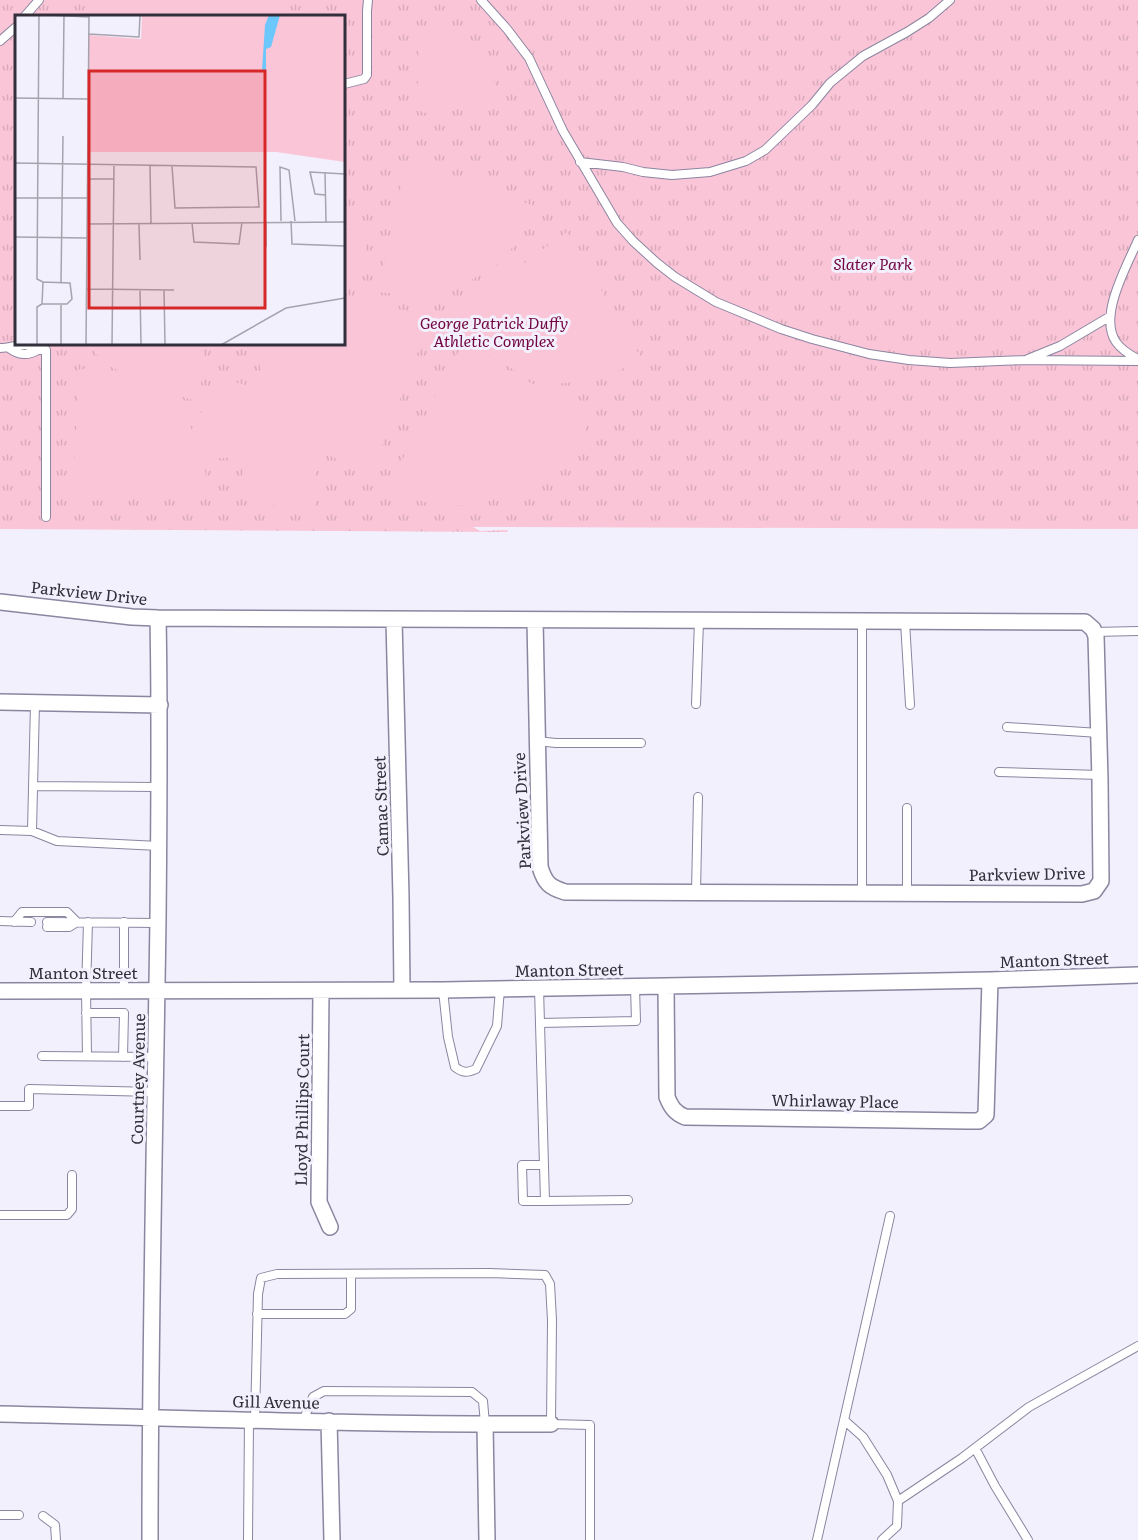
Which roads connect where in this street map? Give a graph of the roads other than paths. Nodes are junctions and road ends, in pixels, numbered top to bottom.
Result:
1 (39, 0) edge
2 (368, 0) edge
3 (481, 0) edge
4 (950, 0) edge
5 (26, 15) edge
6 (15, 28) edge
7 (0, 41) edge
8 (345, 84) edge
9 (580, 162) junction
10 (1138, 240) edge
11 (1109, 317) junction
12 (0, 348) edge
13 (43, 348) edge
14 (1026, 360) junction
15 (1138, 360) edge
16 (46, 517) dead end
17 (0, 602) edge
18 (158, 618) junction
19 (394, 620) junction
20 (535, 620) junction
21 (699, 621) junction
22 (862, 621) junction
23 (905, 622) junction
24 (1138, 631) edge
25 (1094, 632) junction
26 (0, 702) edge
27 (35, 703) junction
28 (696, 704) dead end
29 (160, 705) junction
30 (910, 705) dead end
31 (1007, 726) dead end
32 (1099, 733) junction
33 (536, 741) junction
34 (641, 743) dead end
35 (999, 772) dead end
36 (1100, 775) junction
37 (33, 786) junction
38 (159, 786) junction
39 (698, 797) dead end
40 (907, 808) dead end
41 (0, 830) edge
42 (32, 831) junction
43 (159, 846) junction
44 (696, 892) junction
45 (862, 892) junction
46 (907, 893) junction
47 (0, 921) edge
48 (14, 921) junction
49 (77, 921) junction
50 (88, 922) junction
51 (124, 922) junction
52 (158, 923) junction
53 (31, 924) dead end
54 (47, 924) dead end
55 (1138, 975) edge
56 (990, 980) junction
57 (666, 986) junction
58 (635, 987) junction
59 (539, 988) junction
60 (500, 989) junction
61 (402, 990) junction
62 (443, 990) junction
63 (0, 991) edge
64 (86, 991) junction
65 (124, 991) junction
66 (157, 991) junction
67 (321, 991) junction
68 (86, 1013) junction
69 (540, 1023) junction
70 (42, 1056) dead end
71 (87, 1056) junction
72 (123, 1057) junction
73 (156, 1058) junction
74 (156, 1092) junction
75 (0, 1106) edge
76 (544, 1165) junction
77 (72, 1175) dead end
78 (628, 1200) dead end
79 (545, 1201) junction
80 (0, 1215) edge
81 (890, 1216) dead end
82 (330, 1227) dead end
83 (351, 1274) junction
84 (257, 1314) junction
85 (1138, 1346) edge
86 (0, 1414) edge
87 (150, 1418) junction
88 (252, 1420) junction
89 (844, 1420) junction
90 (303, 1421) junction
91 (329, 1421) junction
92 (485, 1424) junction
93 (551, 1424) junction
94 (975, 1448) junction
95 (898, 1501) junction
96 (0, 1515) edge
97 (19, 1515) dead end
98 (43, 1516) dead end
99 (56, 1540) edge
100 (150, 1540) edge
101 (248, 1540) edge
102 (332, 1540) edge
103 (487, 1540) edge
104 (590, 1540) edge
105 (817, 1540) edge
106 (882, 1540) edge
107 (1028, 1540) edge

1 - 5 lane
2 - 8 lane
3 - 9 lane
4 - 9 lane
6 - 7 lane
9 - 14 lane
10 - 11 lane
11 - 14 lane
11 - 15 lane
12 - 13 lane
13 - 16 lane
14 - 15 lane
17 - 18 street, Parkview Drive
18 - 19 street, Parkview Drive
18 - 29 street, Courtney Avenue
19 - 20 street, Parkview Drive
19 - 61 street, Camac Street
20 - 21 street, Parkview Drive
20 - 33 street, Parkview Drive
21 - 22 street, Parkview Drive
21 - 28 lane
22 - 23 street, Parkview Drive
22 - 45 lane
23 - 25 street, Parkview Drive
23 - 30 lane
24 - 25 lane
25 - 32 street, Parkview Drive
26 - 27 street
27 - 29 street
27 - 37 lane
29 - 38 street, Courtney Avenue
31 - 32 lane
32 - 36 street, Parkview Drive
33 - 34 lane
33 - 44 street, Parkview Drive
35 - 36 lane
36 - 46 street, Parkview Drive
37 - 38 lane
37 - 42 lane
38 - 43 street, Courtney Avenue
39 - 44 lane
40 - 46 lane
41 - 42 lane
42 - 43 lane
43 - 52 street, Courtney Avenue
44 - 45 street, Parkview Drive
45 - 46 street, Parkview Drive
47 - 48 lane
48 - 49 lane
48 - 53 lane
49 - 50 lane
49 - 54 lane
50 - 51 lane
50 - 64 lane
51 - 52 lane
51 - 65 lane
52 - 66 street, Courtney Avenue
55 - 56 street, Manton Street
56 - 57 street, Manton Street
56 - 57 street, Whirlaway Place
57 - 58 street, Manton Street
58 - 59 street, Manton Street
58 - 69 lane
59 - 60 street, Manton Street
59 - 69 lane
60 - 62 street, Manton Street
60 - 62 lane
61 - 62 street, Manton Street
61 - 67 street, Manton Street
63 - 64 street, Manton Street
64 - 65 street, Manton Street
64 - 68 lane
65 - 66 street, Manton Street
66 - 67 street, Manton Street
66 - 73 street, Courtney Avenue
67 - 82 street, Lloyd Phillips Court
68 - 71 lane
68 - 72 lane
69 - 76 lane
70 - 71 lane
71 - 72 lane
72 - 73 lane
73 - 74 street, Courtney Avenue
74 - 75 lane
74 - 87 street, Courtney Avenue
76 - 79 lane
76 - 79 lane
77 - 80 lane
78 - 79 lane
81 - 89 lane
83 - 84 lane
83 - 84 lane
83 - 93 lane
84 - 88 lane
85 - 94 lane
86 - 87 street, Gill Avenue
87 - 88 street, Gill Avenue
87 - 100 street, Courtney Avenue
88 - 90 street, Gill Avenue
88 - 101 lane
89 - 95 lane
89 - 105 lane
90 - 91 street, Gill Avenue
90 - 92 lane
91 - 92 street, Gill Avenue
91 - 102 street
92 - 93 street, Gill Avenue
92 - 103 street
93 - 104 lane
94 - 95 lane
94 - 107 lane
95 - 106 lane
96 - 97 lane
98 - 99 lane

